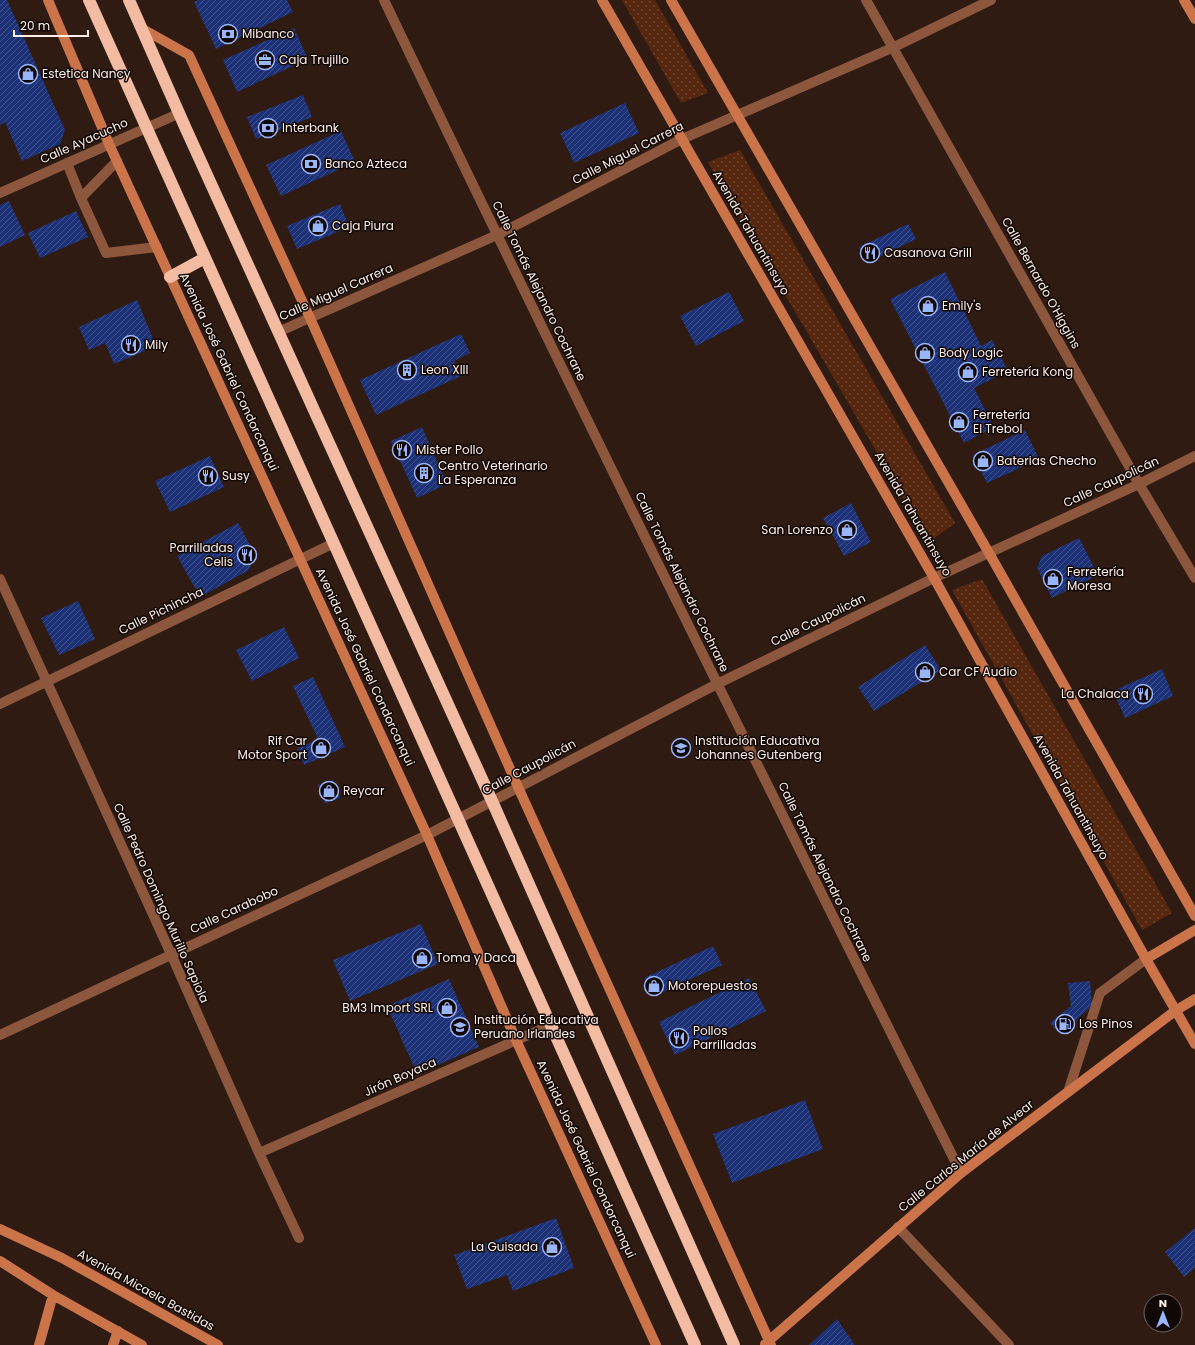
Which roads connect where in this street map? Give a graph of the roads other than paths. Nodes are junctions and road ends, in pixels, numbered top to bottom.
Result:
1 (48, 0) edge
2 (90, 0) edge
3 (129, 0) edge
4 (384, 0) edge
5 (602, 0) edge
6 (672, 0) edge
7 (866, 0) edge
8 (991, 0) edge
9 (1184, 0) edge
10 (1195, 19) edge
11 (141, 28) junction
12 (892, 48) junction
13 (180, 113) junction
14 (736, 115) junction
15 (147, 128) junction
16 (682, 139) junction
17 (110, 144) junction
18 (117, 161) junction
19 (67, 163) junction
20 (0, 193) edge
21 (81, 198) junction
22 (497, 235) junction
23 (157, 247) junction
24 (205, 258) junction
25 (170, 276) junction
26 (310, 318) junction
27 (278, 332) junction
28 (1195, 456) edge
29 (1139, 484) junction
30 (334, 543) junction
31 (989, 553) junction
32 (300, 559) junction
33 (934, 578) junction
34 (1195, 578) edge
35 (0, 579) edge
36 (46, 681) junction
37 (717, 684) junction
38 (0, 704) edge
39 (518, 787) junction
40 (492, 801) junction
41 (458, 819) junction
42 (426, 835) junction
43 (1195, 916) edge
44 (1195, 930) edge
45 (170, 954) junction
46 (1146, 959) junction
47 (1195, 999) edge
48 (1175, 1011) junction
49 (551, 1025) junction
50 (0, 1035) edge
51 (516, 1040) junction
52 (1195, 1044) edge
53 (1068, 1092) junction
54 (259, 1153) junction
55 (961, 1173) junction
56 (898, 1227) junction
57 (0, 1229) edge
58 (299, 1238) dead end
59 (0, 1261) edge
60 (52, 1296) junction
61 (118, 1331) junction
62 (767, 1343) edge
63 (39, 1345) edge
64 (113, 1345) edge
65 (142, 1345) edge
66 (218, 1345) edge
67 (656, 1345) edge
68 (695, 1345) edge
69 (734, 1345) edge
70 (1009, 1345) edge

1 - 17 street, Avenida José Gabriel Condorcanqui
2 - 15 highway, Avenida José Gabriel Condorcanqui
3 - 11 highway
4 - 22 street, Calle Tomás Alejandro Cochrane
5 - 16 street, Avenida Tahuantinsuyo
6 - 14 street
7 - 12 street, Calle Bernardo O'Higgins
8 - 12 street, Calle Miguel Carrera
9 - 10 street
11 - 13 highway
11 - 26 street
12 - 14 street, Calle Miguel Carrera
12 - 29 street, Calle Bernardo O'Higgins
13 - 15 street, Calle Ayacucho
13 - 27 highway
14 - 16 street, Calle Miguel Carrera
14 - 31 street
15 - 17 street, Calle Ayacucho
15 - 24 highway, Avenida José Gabriel Condorcanqui
16 - 22 street, Calle Miguel Carrera
16 - 33 street, Avenida Tahuantinsuyo
17 - 18 street, Avenida José Gabriel Condorcanqui
17 - 19 street, Calle Ayacucho
18 - 21 street
18 - 23 street, Avenida José Gabriel Condorcanqui
19 - 20 street, Calle Ayacucho
19 - 21 street
21 - 23 street
22 - 26 street, Calle Miguel Carrera
22 - 37 street, Calle Tomás Alejandro Cochrane
23 - 25 street, Avenida José Gabriel Condorcanqui
24 - 25 highway
24 - 30 highway, Avenida José Gabriel Condorcanqui
25 - 32 street, Avenida José Gabriel Condorcanqui
26 - 27 street, Calle Miguel Carrera
26 - 39 street
27 - 40 highway
28 - 29 street, Calle Caupolicán
29 - 31 street, Calle Caupolicán
29 - 34 street, Calle Bernardo O'Higgins
30 - 32 street, Calle Pichincha
30 - 41 highway, Avenida José Gabriel Condorcanqui
31 - 33 street, Calle Caupolicán
31 - 43 street
32 - 36 street, Calle Pichincha
32 - 42 street, Avenida José Gabriel Condorcanqui
33 - 37 street, Calle Caupolicán
33 - 46 street, Avenida Tahuantinsuyo
35 - 36 street, Calle Pedro Domingo Murillo Sapiola
36 - 38 street, Calle Pichincha
36 - 45 street, Calle Pedro Domingo Murillo Sapiola
37 - 39 street, Calle Caupolicán
37 - 55 street, Calle Tomás Alejandro Cochrane
39 - 40 street, Calle Caupolicán
39 - 62 street
40 - 41 street, Calle Caupolicán
40 - 69 highway
41 - 42 street, Calle Carabobo
41 - 49 highway, Avenida José Gabriel Condorcanqui
42 - 45 street, Calle Carabobo
42 - 51 street, Avenida José Gabriel Condorcanqui
44 - 46 street
45 - 50 street, Calle Carabobo
45 - 54 street, Calle Pedro Domingo Murillo Sapiola
46 - 48 street, Avenida Tahuantinsuyo
46 - 53 street
47 - 48 street, Calle Carlos María de Alvear
48 - 52 street, Avenida Tahuantinsuyo
48 - 53 street, Calle Carlos María de Alvear
49 - 51 street, Jirón Boyaca
49 - 68 highway, Avenida José Gabriel Condorcanqui
51 - 54 street, Jirón Boyaca
51 - 67 street, Avenida José Gabriel Condorcanqui
53 - 55 street, Calle Carlos María de Alvear
54 - 58 street, Calle Pedro Domingo Murillo Sapiola
55 - 56 street, Calle Carlos María de Alvear
56 - 62 street, Calle Carlos María de Alvear
56 - 70 street
57 - 66 street, Avenida Micaela Bastidas
59 - 60 street
60 - 61 street
60 - 63 street
61 - 64 street
61 - 65 street

